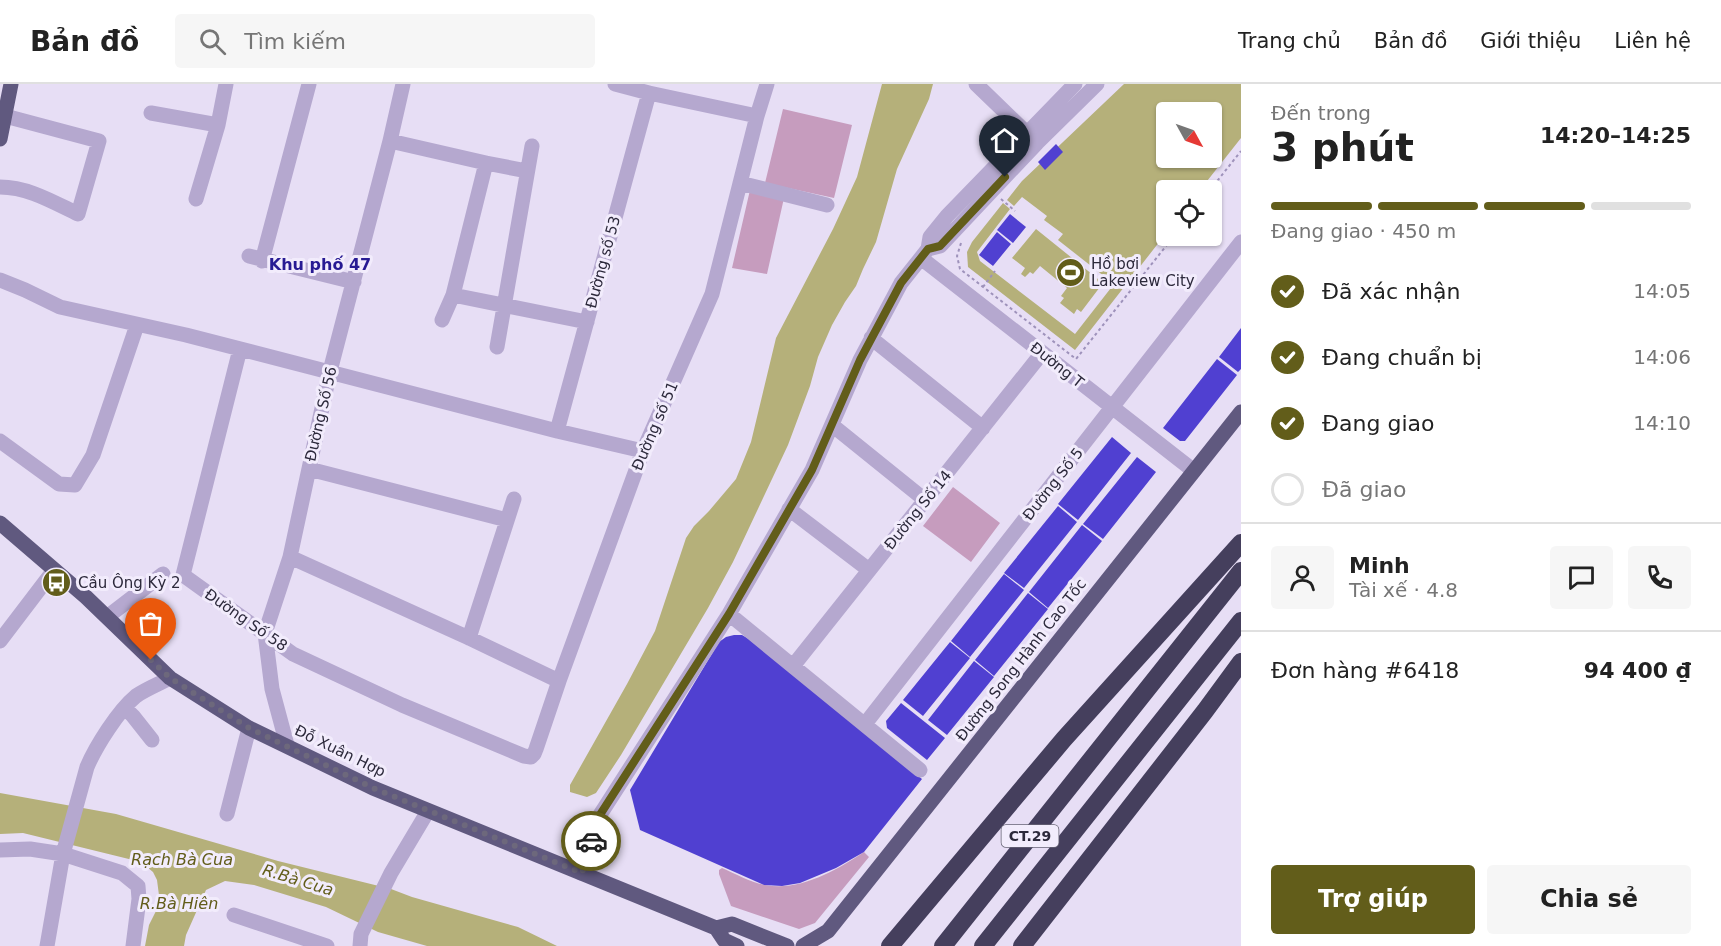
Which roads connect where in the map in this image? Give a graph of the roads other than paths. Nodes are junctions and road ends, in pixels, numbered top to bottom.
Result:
1 (11, 84) edge
2 (226, 84) edge
3 (309, 84) edge
4 (403, 84) edge
5 (615, 84) edge
6 (766, 84) edge
7 (976, 84) edge
8 (1075, 84) edge
9 (1097, 84) edge
10 (649, 93) junction
11 (151, 113) dead end
12 (5, 116) junction
13 (757, 116) junction
14 (218, 125) junction
15 (1032, 138) junction
16 (0, 139) edge
17 (390, 141) junction
18 (532, 146) dead end
19 (486, 163) junction
20 (527, 171) junction
21 (740, 183) junction
22 (0, 187) edge
23 (196, 199) dead end
24 (827, 205) dead end
25 (1241, 242) edge
26 (924, 253) junction
27 (0, 280) edge
28 (354, 282) junction
29 (453, 295) junction
30 (503, 304) junction
31 (442, 320) dead end
32 (587, 322) junction
33 (137, 325) junction
34 (871, 338) junction
35 (497, 347) dead end
36 (240, 349) junction
37 (1042, 353) junction
38 (330, 371) junction
39 (1112, 408) junction
40 (1241, 412) edge
41 (832, 425) junction
42 (983, 428) junction
43 (557, 430) junction
44 (0, 441) edge
45 (643, 451) junction
46 (309, 469) junction
47 (1194, 471) junction
48 (514, 498) dead end
49 (925, 500) junction
50 (789, 509) junction
51 (507, 520) junction
52 (0, 524) edge
53 (1241, 543) edge
54 (290, 557) junction
55 (54, 570) junction
56 (869, 570) junction
57 (1241, 572) edge
58 (163, 574) dead end
59 (729, 614) junction
60 (107, 617) junction
61 (1241, 621) edge
62 (265, 633) junction
63 (469, 638) junction
64 (0, 641) edge
65 (1241, 662) edge
66 (793, 666) junction
67 (170, 678) junction
68 (559, 681) junction
69 (125, 708) junction
70 (865, 724) junction
71 (249, 728) junction
72 (152, 740) dead end
73 (287, 745) junction
74 (524, 756) joint
75 (920, 770) dead end
76 (428, 811) junction
77 (227, 814) dead end
78 (0, 850) edge
79 (63, 854) junction
80 (582, 873) junction
81 (234, 915) dead end
82 (716, 928) junction
83 (827, 939) edge
84 (360, 940) edge
85 (47, 946) edge
86 (133, 946) edge
87 (327, 946) edge
88 (737, 946) edge
89 (787, 946) edge
90 (803, 946) edge
91 (890, 946) edge
92 (943, 946) edge
93 (983, 946) edge
94 (1022, 946) edge

1 - 12 main road
2 - 14 street
3 - 28 street
4 - 17 street, Đường Số 56
5 - 10 street
6 - 13 street, Đường số 51
7 - 15 street
8 - 15 street
9 - 15 street
10 - 13 street
10 - 32 street, Đường số 53
11 - 14 street
12 - 16 main road
12 - 22 street
13 - 21 street, Đường số 51
14 - 23 street
15 - 26 street
17 - 19 street
17 - 28 street, Đường Số 56
18 - 20 street
19 - 20 street
19 - 29 street
20 - 30 street
21 - 24 street
21 - 45 street, Đường số 51
25 - 39 street, Đường Số 5
26 - 34 street
26 - 37 street, Đường T
27 - 33 street
28 - 38 street, Đường Số 56
29 - 30 street
29 - 31 street
30 - 32 street
30 - 35 street
32 - 43 street, Đường số 53
33 - 36 street
33 - 44 street
34 - 41 street
34 - 42 street
36 - 38 street
36 - 62 street, Đường Số 58
37 - 39 street, Đường T
37 - 42 street, Đường Số 14
38 - 43 street
38 - 46 street, Đường Số 56
39 - 47 street, Đường T
39 - 70 street, Đường Số 5
40 - 47 main road, Đường Song Hành Cao Tốc
41 - 49 street
41 - 50 street
42 - 49 street, Đường Số 14
43 - 45 street
45 - 68 street, Đường số 51
46 - 51 street
46 - 54 street, Đường Số 56
47 - 83 main road, Đường Song Hành Cao Tốc
48 - 51 street
49 - 56 street, Đường Số 14
50 - 56 street
50 - 59 street
51 - 63 street
52 - 55 main road, Đỗ Xuân Hợp
53 - 91 highway
54 - 62 street, Đường Số 56
54 - 63 street
55 - 60 main road, Đỗ Xuân Hợp
55 - 64 street
56 - 66 street, Đường Số 14
57 - 92 highway, CT.29
58 - 60 street
59 - 66 street
59 - 80 street
60 - 67 main road, Đỗ Xuân Hợp
61 - 93 highway, CT.29
62 - 73 street, Đường Số 56
62 - 74 street, Đường Số 58
63 - 68 street
65 - 94 highway
66 - 70 street
67 - 69 street
67 - 71 main road, Đỗ Xuân Hợp
68 - 74 street, Đường số 51
69 - 72 street
69 - 79 street
70 - 75 street
71 - 73 main road, Đỗ Xuân Hợp
71 - 77 street
73 - 76 main road, Đỗ Xuân Hợp
76 - 80 main road, Đỗ Xuân Hợp
76 - 84 street
78 - 79 street
79 - 85 street
79 - 86 street
80 - 82 main road, Đỗ Xuân Hợp
81 - 87 street
82 - 88 main road, Đỗ Xuân Hợp
82 - 89 main road, Đỗ Xuân Hợp
83 - 90 main road, Đường Song Hành Cao Tốc

